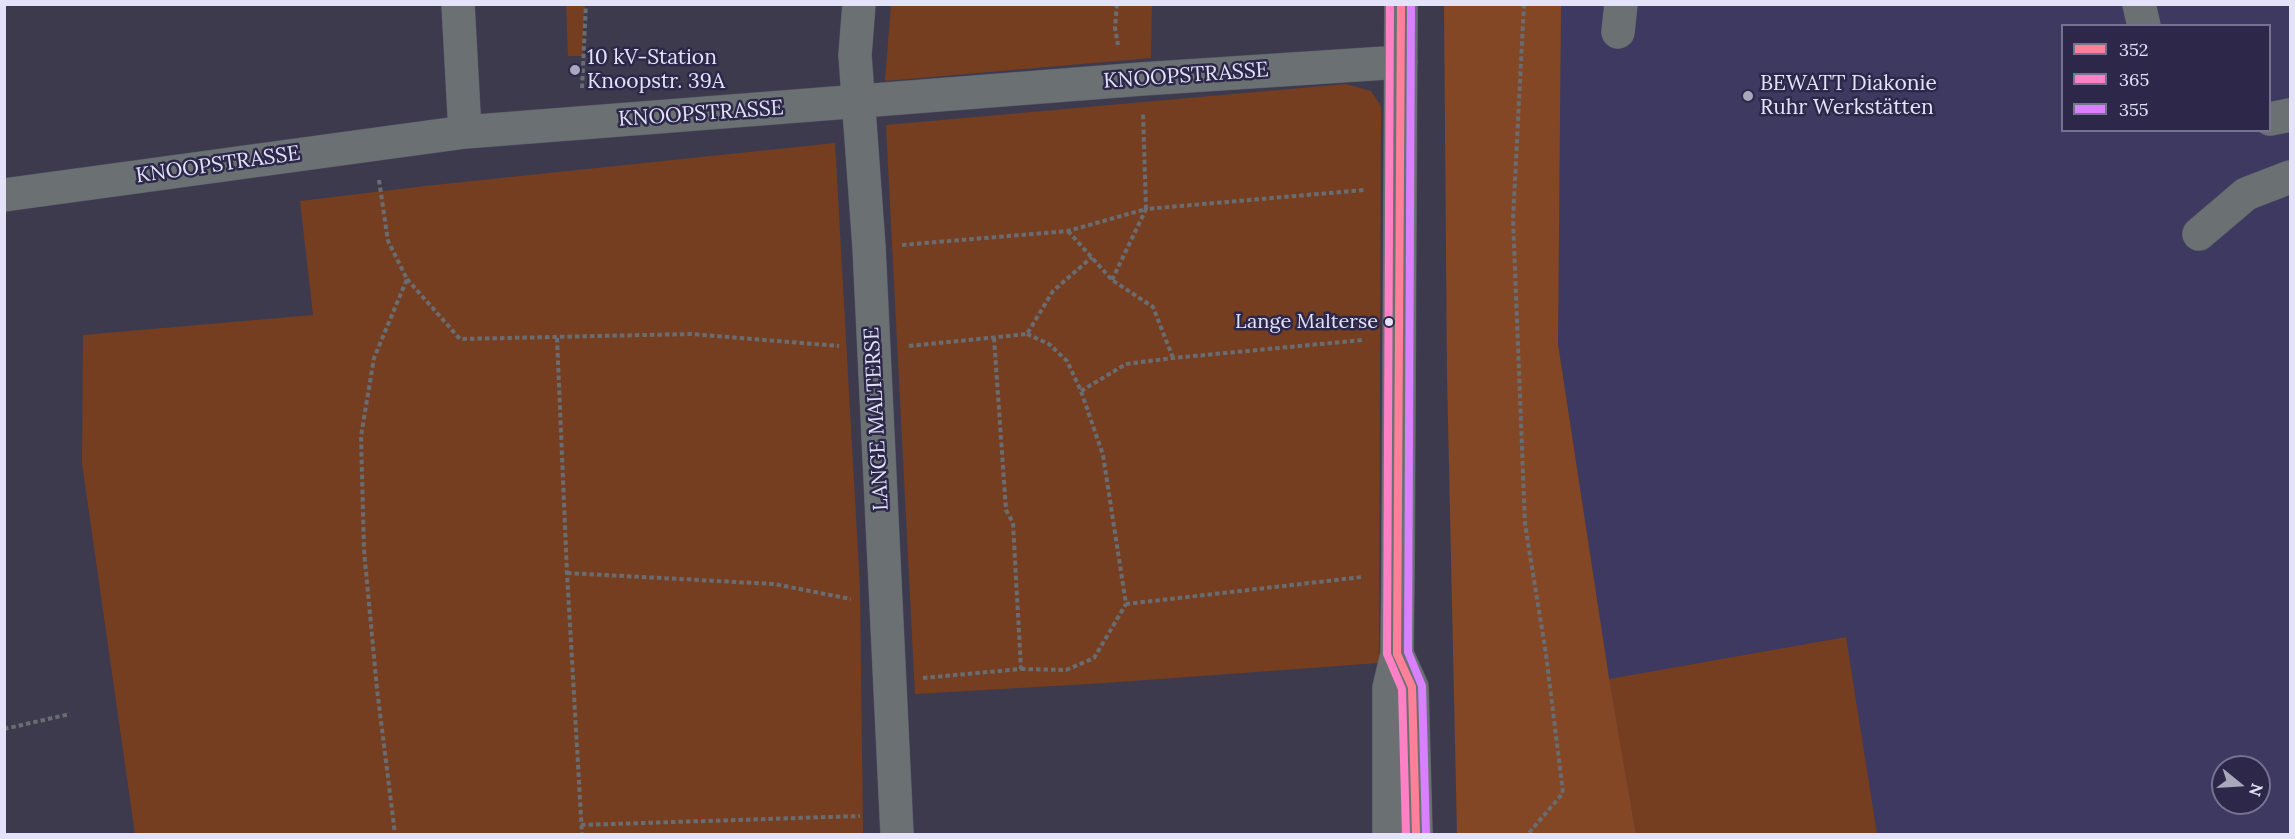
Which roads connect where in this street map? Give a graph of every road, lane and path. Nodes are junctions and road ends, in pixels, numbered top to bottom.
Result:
1 (458, 4) edge
2 (586, 4) edge
3 (859, 4) edge
4 (1401, 4) edge
5 (1524, 4) edge
6 (2139, 4) edge
7 (2144, 24) edge
8 (1401, 62) junction
9 (1142, 79) junction
10 (858, 102) junction
11 (2290, 116) edge
12 (2271, 119) edge
13 (581, 123) junction
14 (465, 132) junction
15 (377, 143) junction
16 (2290, 177) edge
17 (1401, 190) junction
18 (4, 195) edge
19 (1146, 209) junction
20 (1068, 231) junction
21 (2199, 234) dead end
22 (869, 247) junction
23 (1092, 257) junction
24 (406, 279) junction
25 (1112, 280) junction
26 (1027, 334) junction
27 (557, 338) junction
28 (994, 338) junction
29 (1400, 341) junction
30 (874, 349) junction
31 (1173, 357) junction
32 (1081, 391) junction
33 (567, 573) junction
34 (1366, 577) dead end
35 (1126, 604) junction
36 (887, 606) junction
37 (1397, 654) junction
38 (1021, 669) junction
39 (890, 681) junction
40 (70, 714) dead end
41 (4, 729) edge
42 (897, 824) edge
43 (581, 825) junction
44 (395, 834) edge
45 (582, 834) edge
46 (1389, 834) edge
47 (1416, 834) edge
48 (1528, 834) edge

1 - 14 street
2 - 13 path
3 - 10 street, LANGE MALTERSE
4 - 8 street
5 - 48 path
6 - 7 street
8 - 9 street, KNOOPSTRASSE
8 - 17 street
9 - 10 street, KNOOPSTRASSE
9 - 19 path
10 - 13 street, KNOOPSTRASSE
10 - 22 street, LANGE MALTERSE
11 - 12 street
13 - 14 street, KNOOPSTRASSE
14 - 15 street, KNOOPSTRASSE
15 - 18 street, KNOOPSTRASSE
15 - 24 path
16 - 21 street
17 - 19 path
17 - 29 street
19 - 20 path
19 - 25 path
20 - 22 path
20 - 23 path
22 - 30 street, LANGE MALTERSE
23 - 25 path
23 - 26 path
24 - 27 path
24 - 44 path
25 - 31 path
26 - 28 path
26 - 32 path
27 - 30 path
27 - 33 path
28 - 30 path
28 - 38 path
29 - 31 path
29 - 37 street
30 - 36 street, LANGE MALTERSE
31 - 32 path
32 - 35 path
33 - 36 path
33 - 43 path
34 - 35 path
35 - 38 path
36 - 39 street, LANGE MALTERSE
37 - 46 street
37 - 47 street
38 - 39 path
39 - 42 street, LANGE MALTERSE
40 - 41 path
42 - 43 path
43 - 45 path

